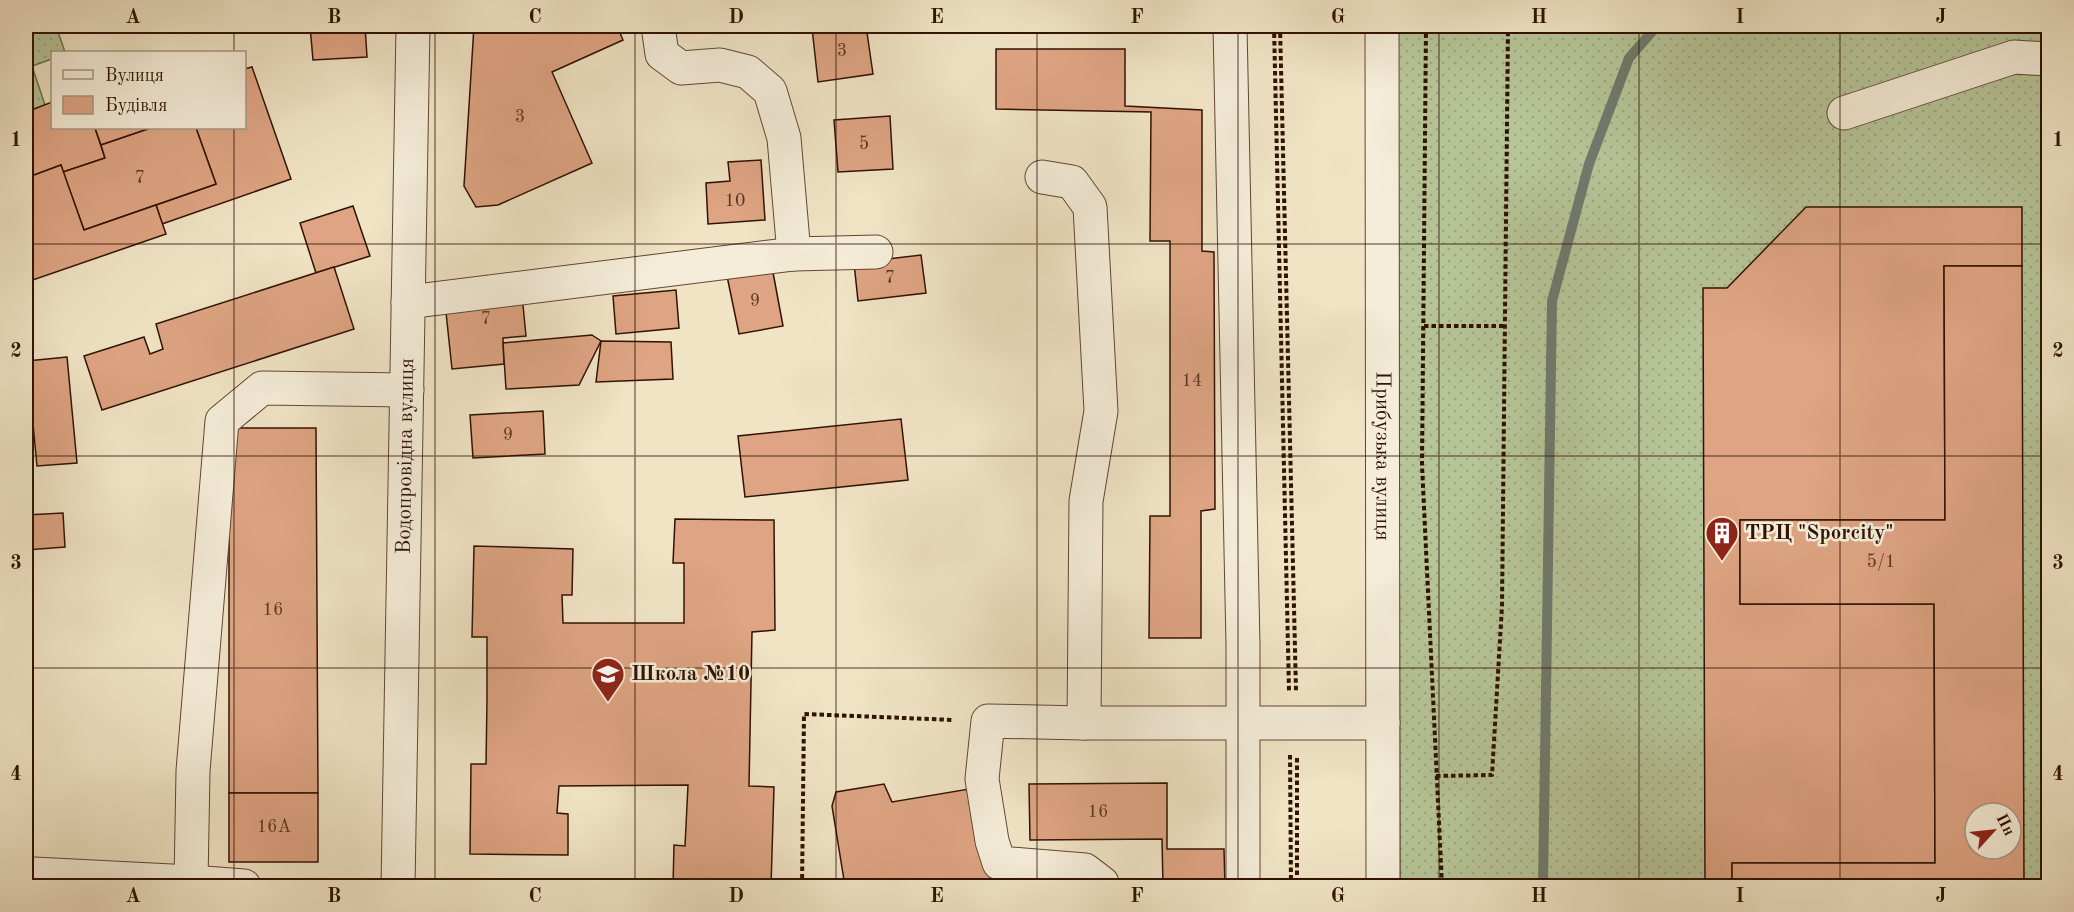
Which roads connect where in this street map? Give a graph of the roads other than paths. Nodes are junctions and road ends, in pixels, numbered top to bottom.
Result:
1 (413, 26) edge
2 (658, 26) edge
3 (1230, 26) edge
4 (1382, 26) edge
5 (2049, 59) edge
6 (1844, 113) dead end
7 (1042, 177) dead end
8 (876, 252) dead end
9 (794, 254) junction
10 (408, 302) junction
11 (406, 390) junction
12 (1242, 722) junction
13 (1084, 723) junction
14 (1383, 723) junction
15 (34, 874) dead end
16 (190, 882) junction
17 (244, 886) edge
18 (398, 886) edge
19 (1102, 886) edge
20 (1243, 886) edge
21 (1383, 886) edge

1 - 10 street, Водопровідна вулиця
2 - 9 street
3 - 12 street
4 - 14 street, Прибузька вулиця
5 - 6 street
7 - 13 street
8 - 9 street
9 - 10 street
10 - 11 street, Водопровідна вулиця
11 - 16 street
11 - 18 street, Водопровідна вулиця
12 - 13 street
12 - 14 street
12 - 20 street
13 - 19 street
14 - 21 street, Прибузька вулиця
15 - 16 street
16 - 17 street

